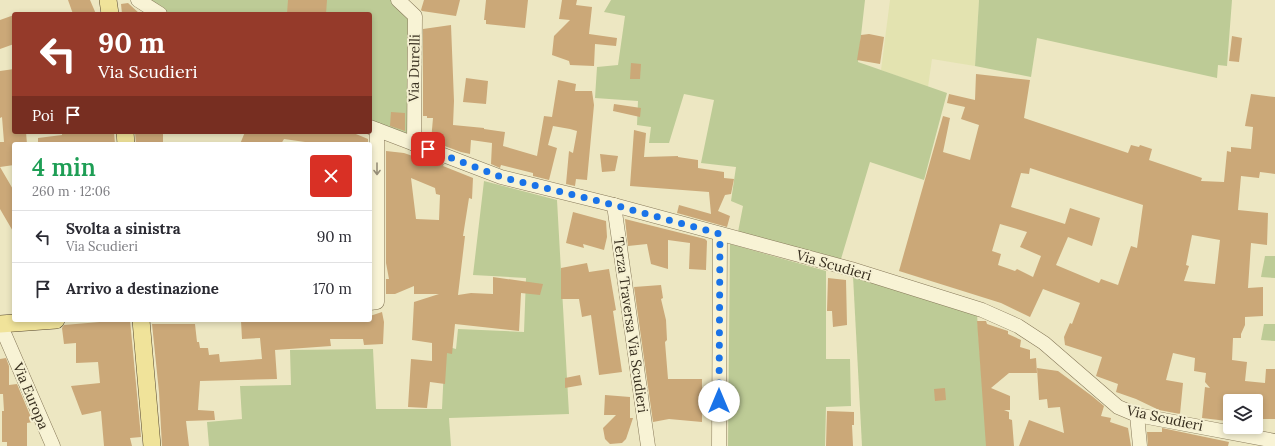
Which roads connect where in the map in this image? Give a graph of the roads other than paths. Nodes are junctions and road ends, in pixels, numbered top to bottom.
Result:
1 (108, 0) edge
2 (138, 0) edge
3 (398, 0) edge
4 (110, 12) edge
5 (157, 12) edge
6 (374, 128) edge
7 (414, 144) junction
8 (614, 205) junction
9 (720, 234) junction
10 (372, 303) edge
11 (28, 322) edge
12 (141, 322) edge
13 (0, 324) edge
14 (1137, 415) junction
15 (1275, 441) edge
16 (52, 446) edge
17 (152, 446) edge
18 (648, 446) edge
19 (719, 446) edge
20 (1140, 446) edge

1 - 4 main road
2 - 5 street
3 - 7 street, Via Durelli
6 - 7 street, Via Scudieri
6 -> 10 street
7 - 8 street, Via Scudieri
8 - 9 street, Via Scudieri
8 - 18 street, Terza Traversa Via Scudieri
9 - 14 street, Via Scudieri
9 - 19 street
11 - 13 main road
12 - 17 main road
13 - 16 street, Via Europa
14 - 15 street, Via Scudieri
14 - 20 street

